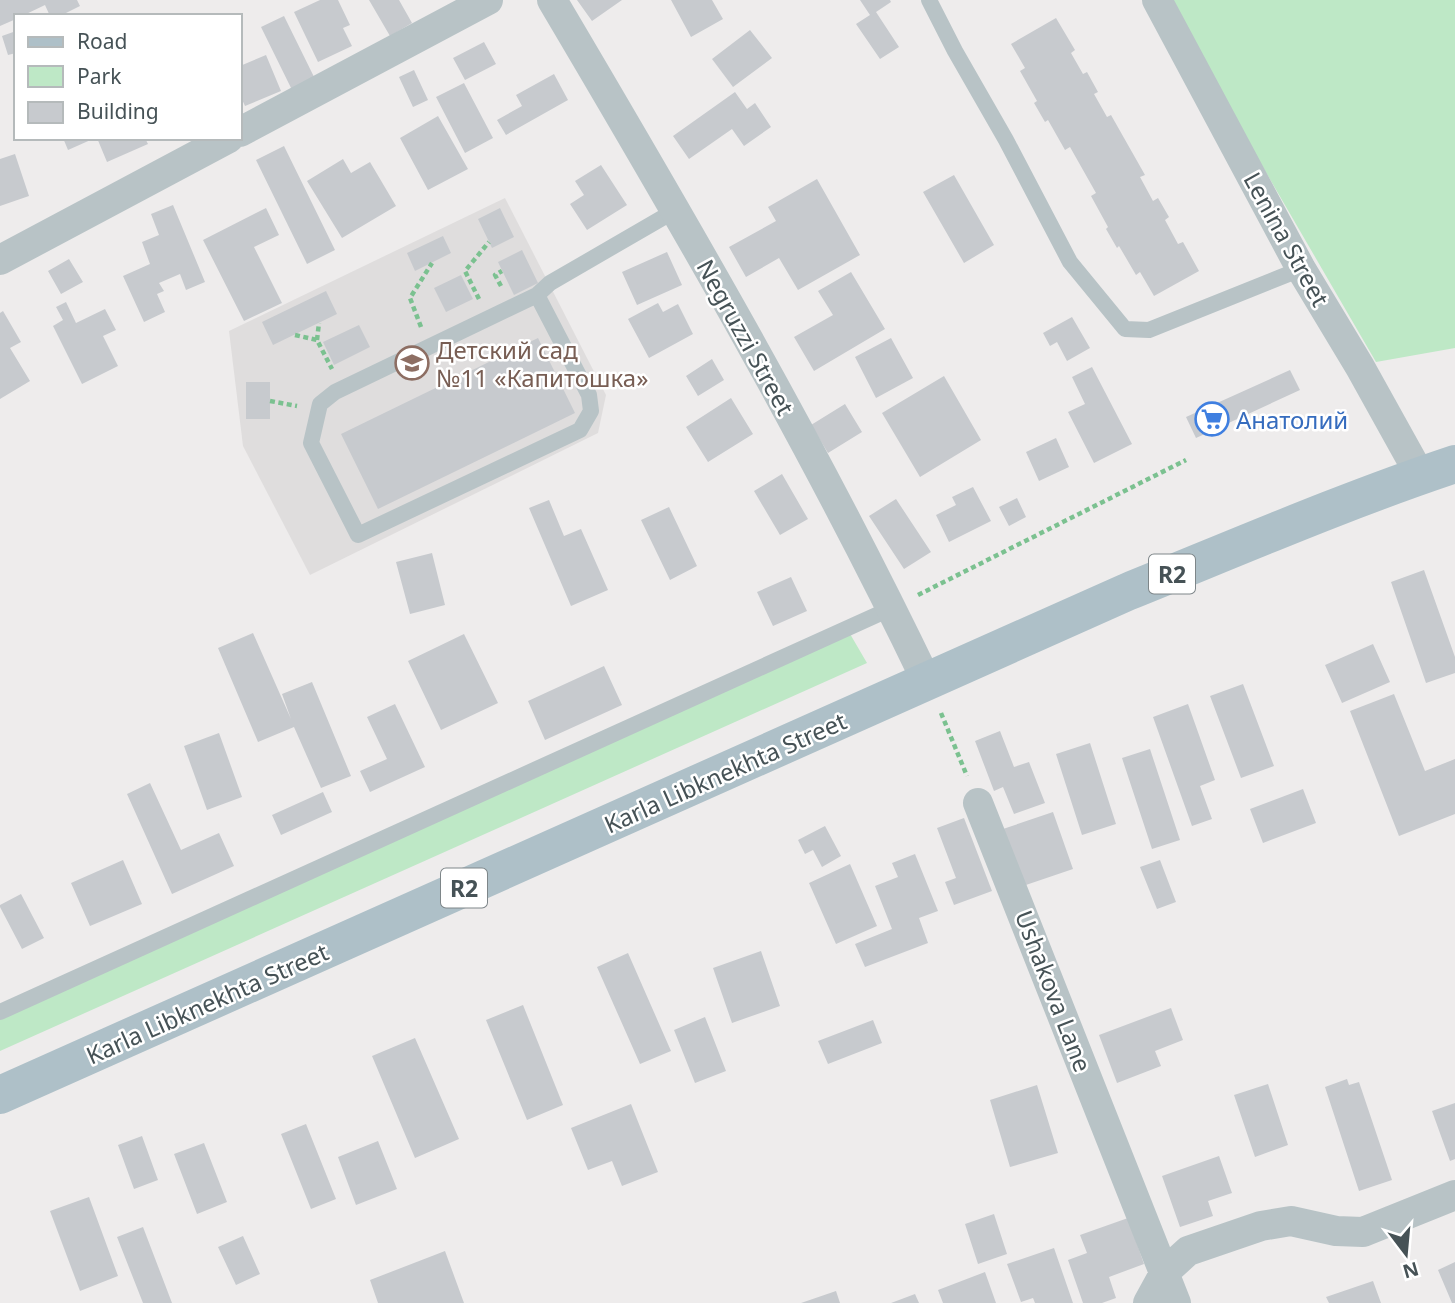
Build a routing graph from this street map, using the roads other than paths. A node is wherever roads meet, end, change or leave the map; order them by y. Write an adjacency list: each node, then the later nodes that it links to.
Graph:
1 (488, 0): 5 (street)
2 (551, 0): 7 (street, Negruzzi Street)
3 (929, 0): 9 (lane)
4 (1157, 0): 9 (street, Lenina Street)
5 (242, 131)
6 (225, 140): 8 (street)
7 (676, 210): 10 (lane); 12 (street, Negruzzi Street)
8 (0, 260)
9 (1301, 269): 11 (street, Lenina Street)
10 (537, 295): 10 (lane)
11 (1437, 469): 13 (main road, Karla Libknekhta Street / R2)
12 (892, 608): 13 (street, Negruzzi Street); 15 (lane)
13 (927, 682): 16 (main road, Karla Libknekhta Street / R2)
14 (978, 803): 18 (street, Ushakova Lane)
15 (0, 1012)
16 (0, 1095)
17 (1455, 1195): 18 (street)
18 (1165, 1272): 19 (street); 20 (street, Ushakova Lane)
19 (1148, 1303)
20 (1176, 1303)

